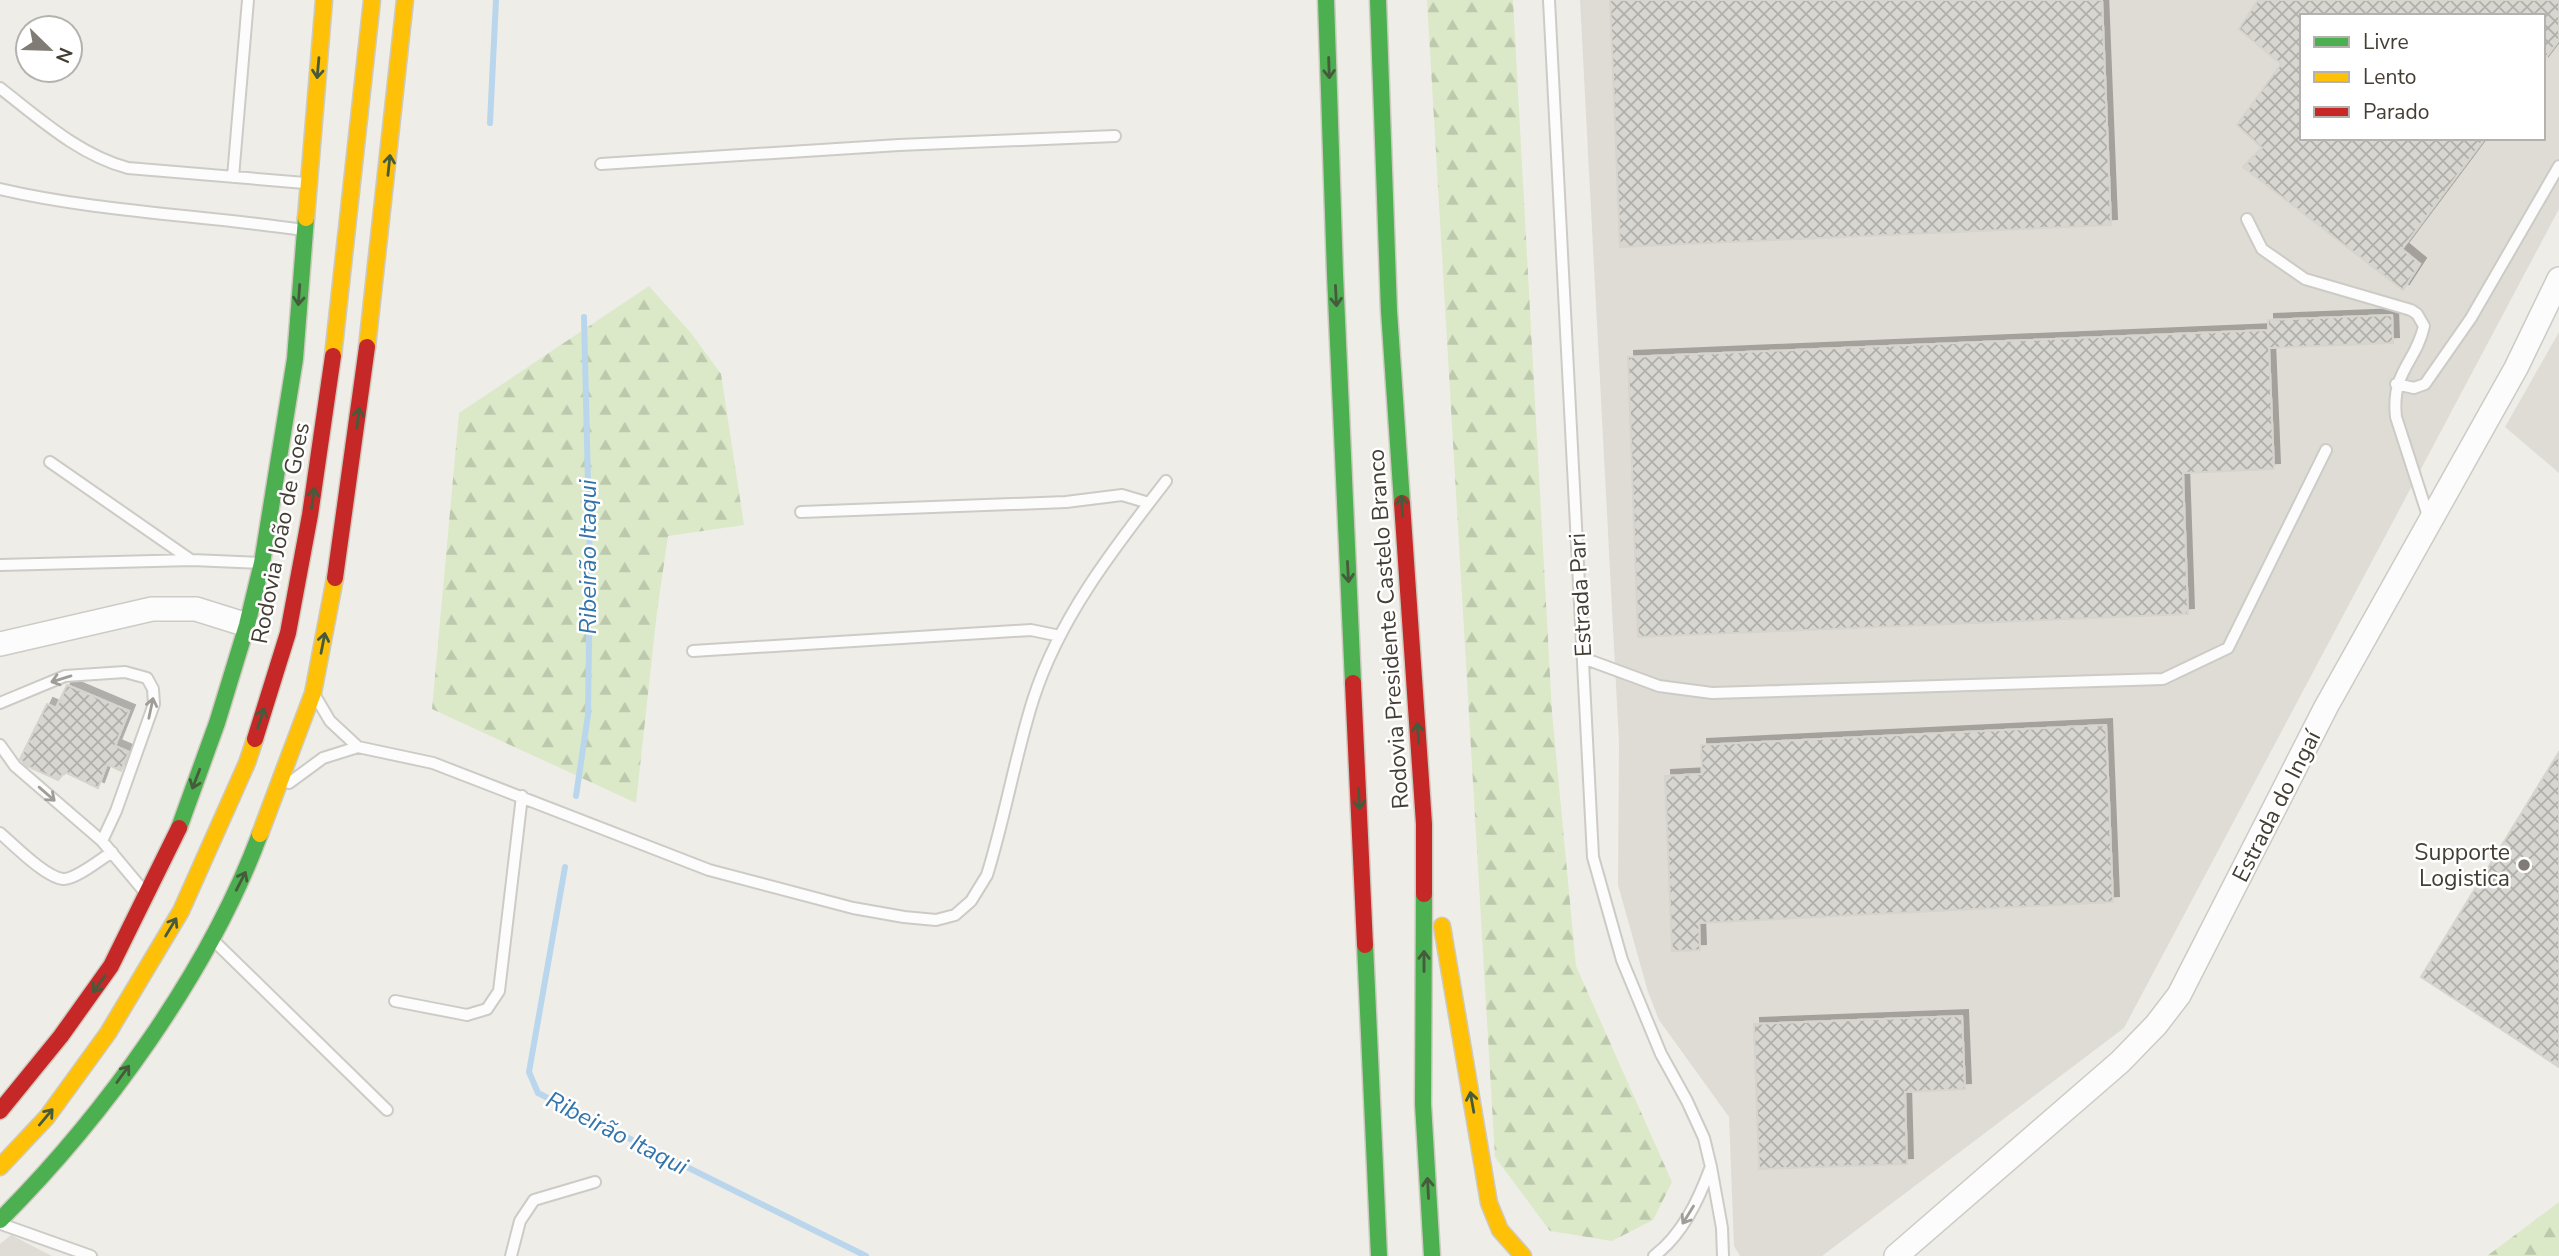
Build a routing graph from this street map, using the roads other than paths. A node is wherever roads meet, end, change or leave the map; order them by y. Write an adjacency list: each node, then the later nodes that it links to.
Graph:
1 (248, 0): 12 (lane)
2 (324, 0): 13 (main road, one-way to 13)
3 (372, 0): 51 (main road, Rodovia João de Goes, one-way to 3)
4 (405, 0): 33 (main road, one-way to 4)
5 (1326, 0): 57 (main road, Rodovia Presidente Castelo Branco, one-way to 57)
6 (1378, 0): 39 (main road, Rodovia Presidente Castelo Branco, one-way to 6)
7 (1549, 0): 32 (lane, Estrada Pari)
8 (0, 88): 12 (lane)
9 (1115, 136): 10 (lane)
10 (601, 164)
11 (2559, 166): 18 (lane)
12 (233, 177): 13 (lane)
13 (307, 183): 16 (main road)
14 (0, 189): 16 (lane)
15 (2247, 219): 18 (lane)
16 (303, 230): 26 (main road, one-way to 26)
17 (2559, 279): 24 (street, Estrada do Ingaí)
18 (2396, 384): 24 (lane)
19 (2326, 450): 32 (lane)
20 (50, 462): 25 (lane)
21 (1166, 481): 22 (lane)
22 (1149, 503): 23 (lane); 29 (lane)
23 (801, 512)
24 (2430, 522): 62 (street, Estrada do Ingaí)
25 (192, 561): 26 (lane); 27 (lane)
26 (262, 563): 28 (main road)
27 (0, 565)
28 (247, 625): 30 (street); 50 (main road, one-way to 50)
29 (1060, 636): 31 (lane); 38 (lane)
30 (0, 644)
31 (692, 651)
32 (1583, 658): 52 (lane, Estrada Pari)
33 (313, 692): 36 (lane); 37 (main road)
34 (0, 703): 41 (lane, one-way to 34)
35 (0, 746): 41 (lane, one-way to 41)
36 (358, 747): 37 (lane); 38 (lane)
37 (278, 791): 44 (main road, one-way to 37)
38 (522, 796): 46 (lane)
39 (1424, 824): 58 (main road, Rodovia Presidente Castelo Branco, one-way to 39); 59 (main road, one-way to 39)
40 (0, 833): 42 (lane)
41 (102, 841): 42 (lane)
42 (112, 852): 43 (lane)
43 (143, 890)
44 (212, 939): 49 (lane); 54 (main road, one-way to 44)
45 (134, 956): 47 (main road)
46 (395, 1001)
47 (65, 1057)
48 (41, 1086): 50 (main road)
49 (387, 1110)
50 (4, 1117)
51 (0, 1167)
52 (1711, 1167): 60 (lane, one-way to 60); 61 (lane, Estrada Pari)
53 (595, 1182): 56 (lane)
54 (0, 1222): 55 (lane)
55 (91, 1256)
56 (511, 1256)
57 (1379, 1256)
58 (1432, 1256)
59 (1523, 1256)
60 (1654, 1256)
61 (1723, 1256)
62 (1896, 1256)

